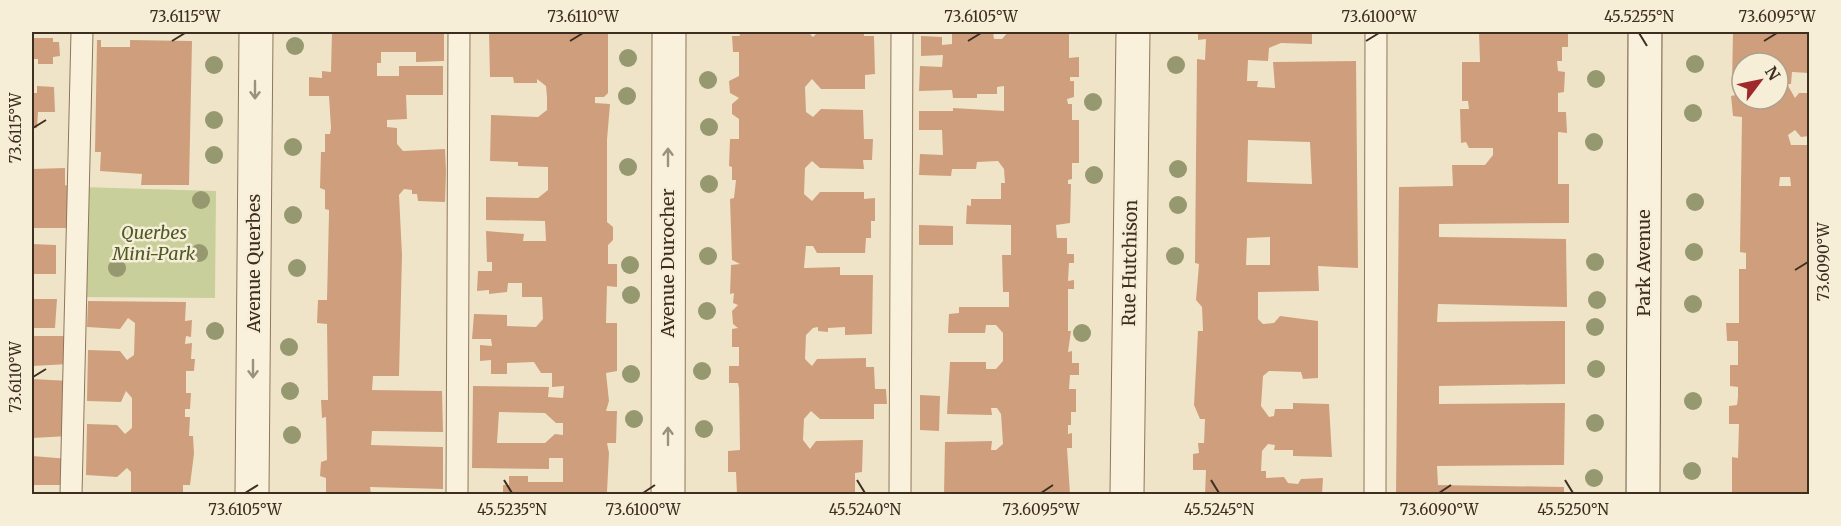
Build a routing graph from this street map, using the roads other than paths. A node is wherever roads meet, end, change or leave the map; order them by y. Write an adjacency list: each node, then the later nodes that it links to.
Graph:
1 (82, 32): 9 (lane)
2 (256, 32): 10 (street, Avenue Querbes, one-way to 10)
3 (459, 32): 11 (lane)
4 (669, 32): 12 (street, Avenue Durocher, one-way to 4)
5 (902, 32): 13 (lane)
6 (1133, 32): 14 (street, Rue Hutchison)
7 (1377, 32): 15 (lane)
8 (1645, 32): 16 (street, Park Avenue)
9 (71, 495)
10 (252, 495)
11 (457, 495)
12 (668, 495)
13 (900, 495)
14 (1127, 495)
15 (1376, 495)
16 (1643, 495)

